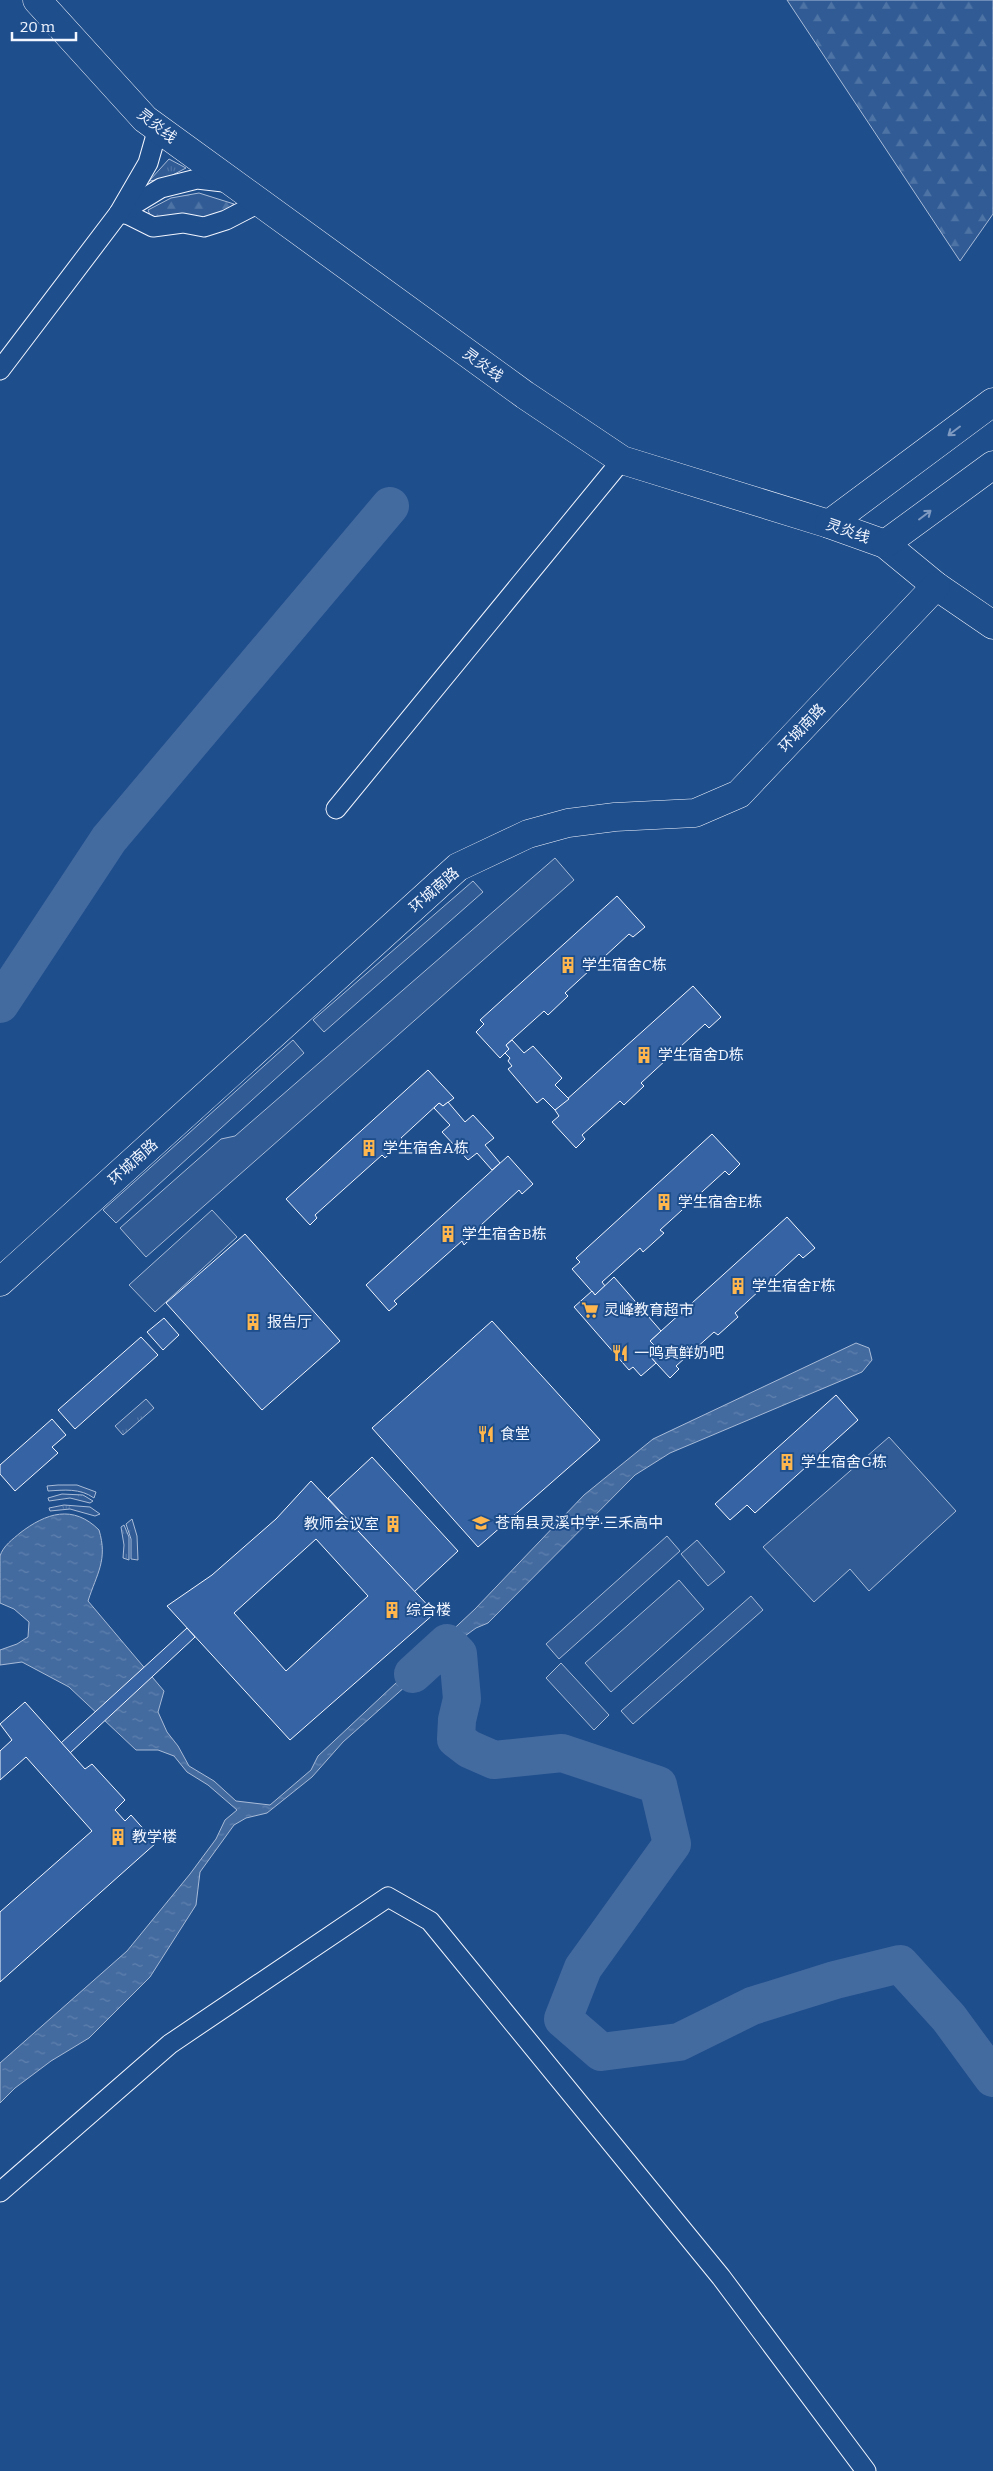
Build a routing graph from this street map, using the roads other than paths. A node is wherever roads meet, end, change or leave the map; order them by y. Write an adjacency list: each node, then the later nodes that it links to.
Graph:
1 (37, 0): 2 (main road, 灵炎线)
2 (158, 128): 3 (main road, 灵炎线); 5 (street)
3 (233, 184): 4 (main road, 灵炎线); 5 (street)
4 (258, 203): 5 (street); 8 (main road, 灵炎线)
5 (119, 213): 6 (street)
6 (0, 370)
7 (993, 402): 10 (main road, one-way to 10)
8 (622, 460): 10 (main road, 灵炎线); 14 (street)
9 (993, 465): 11 (main road, one-way to 9)
10 (829, 524): 11 (main road, 灵炎线)
11 (885, 544): 12 (main road, 灵炎线)
12 (936, 586): 13 (main road, 灵炎线); 15 (main road, 环城南路)
13 (993, 625)
14 (336, 809)
15 (0, 1282)
16 (0, 2192): 17 (street)
17 (866, 2471)

